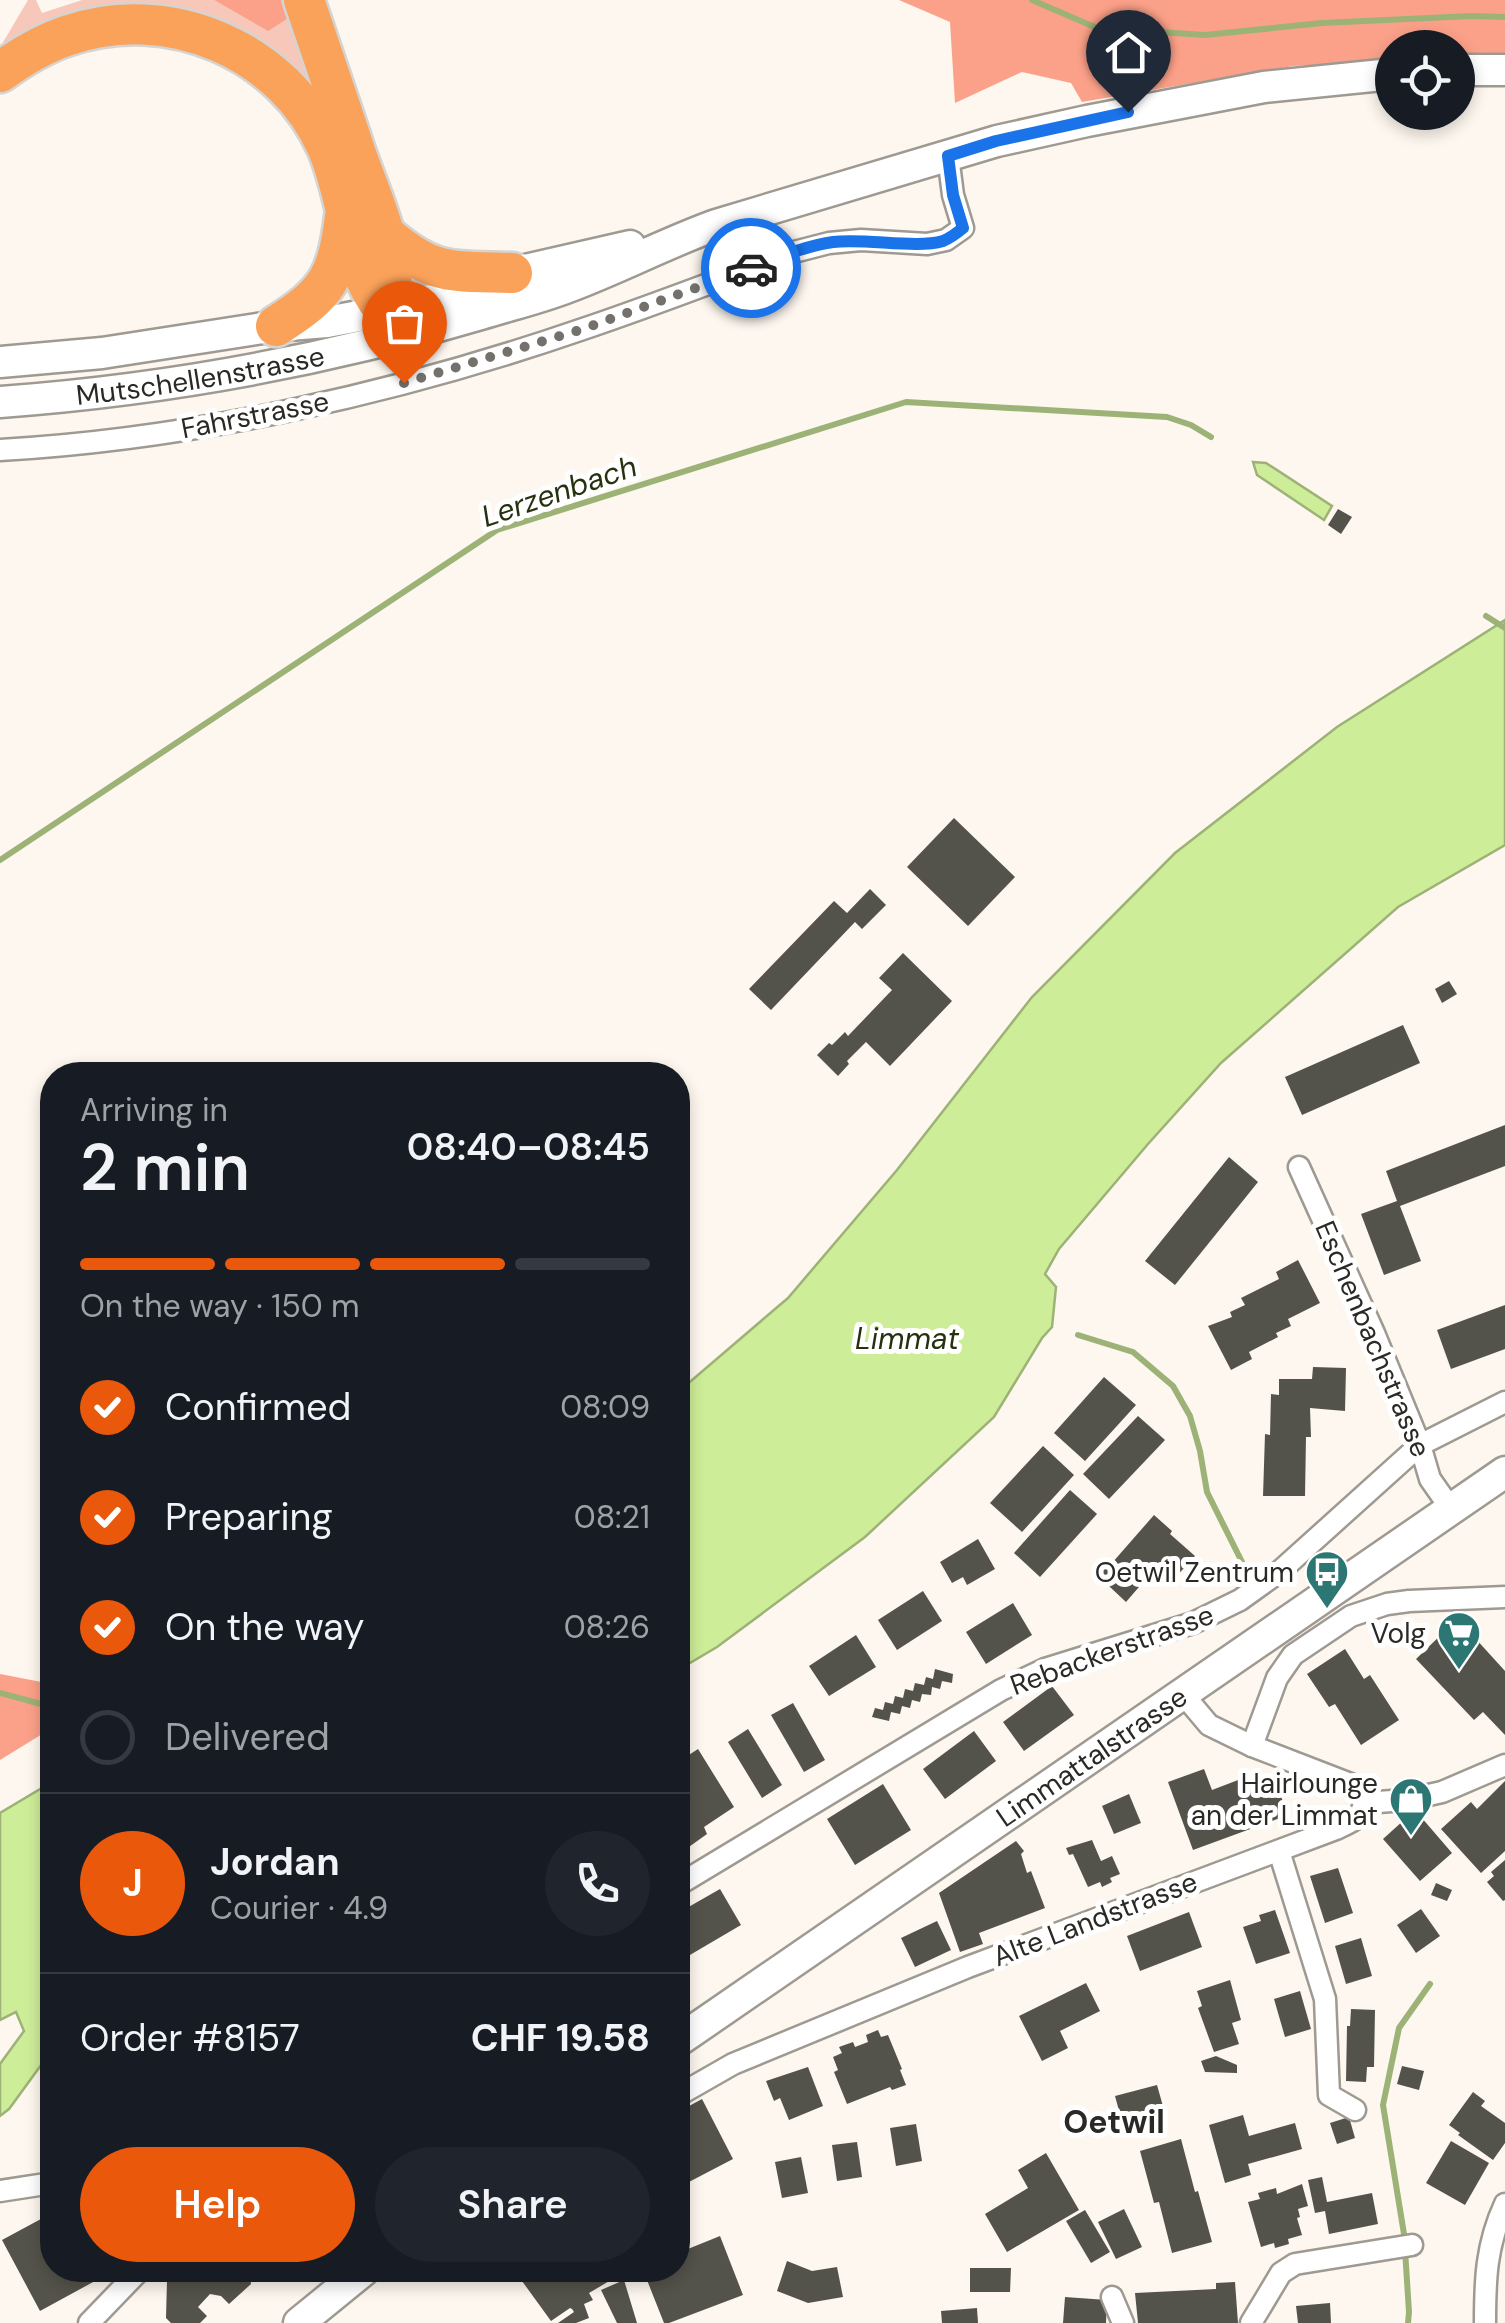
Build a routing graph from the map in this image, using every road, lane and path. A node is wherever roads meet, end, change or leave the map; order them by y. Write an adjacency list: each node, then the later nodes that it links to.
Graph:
1 (304, 0): 8 (highway)
2 (1475, 70): 3 (main road)
3 (1505, 70)
4 (0, 72): 7 (highway)
5 (1375, 76): 6 (main road, Mutschellenstrasse)
6 (948, 156): 9 (main road, Mutschellenstrasse); 17 (street, Fahrstrasse)
7 (346, 213): 11 (highway); 12 (highway)
8 (383, 232): 10 (highway); 11 (highway)
9 (679, 238): 10 (main road, Mutschellenstrasse); 13 (main road, Mutschellenstrasse)
10 (512, 274): 11 (main road, Mutschellenstrasse)
11 (385, 311): 12 (main road, Mutschellenstrasse); 13 (main road); 14 (main road)
12 (276, 326): 15 (main road, Mutschellenstrasse)
13 (424, 331): 14 (main road, Mutschellenstrasse)
14 (354, 348): 16 (main road, Mutschellenstrasse)
15 (0, 362)
16 (0, 402)
17 (0, 450)
18 (1299, 1167): 20 (street, Eschenbachstrasse)
19 (1505, 1402): 20 (street, Rebackerstrasse)
20 (1420, 1445): 22 (street, Eschenbachstrasse); 29 (street, Rebackerstrasse)
21 (1505, 1472): 22 (main road, Limmattalstrasse)
22 (1450, 1510): 24 (main road, Limmattalstrasse)
23 (1505, 1598): 25 (street)
24 (1182, 1693): 25 (street); 30 (main road, Limmattalstrasse)
25 (1252, 1746): 27 (street)
26 (1505, 1765): 27 (street)
27 (1364, 1803): 28 (street, Alte Landstrasse)
28 (1279, 1851): 31 (street, Alte Landstrasse); 32 (street)
29 (690, 1878)
30 (690, 2033)
31 (690, 2089)
32 (1354, 2110)
33 (40, 2185): 34 (street)
34 (0, 2191)
35 (1505, 2204): 44 (street)
36 (1407, 2246): 43 (street)
37 (128, 2282): 40 (street)
38 (349, 2282): 41 (main road)
39 (1112, 2297): 42 (street)
40 (89, 2323)
41 (299, 2323)
42 (1123, 2323)
43 (1251, 2323)
44 (1484, 2323)

